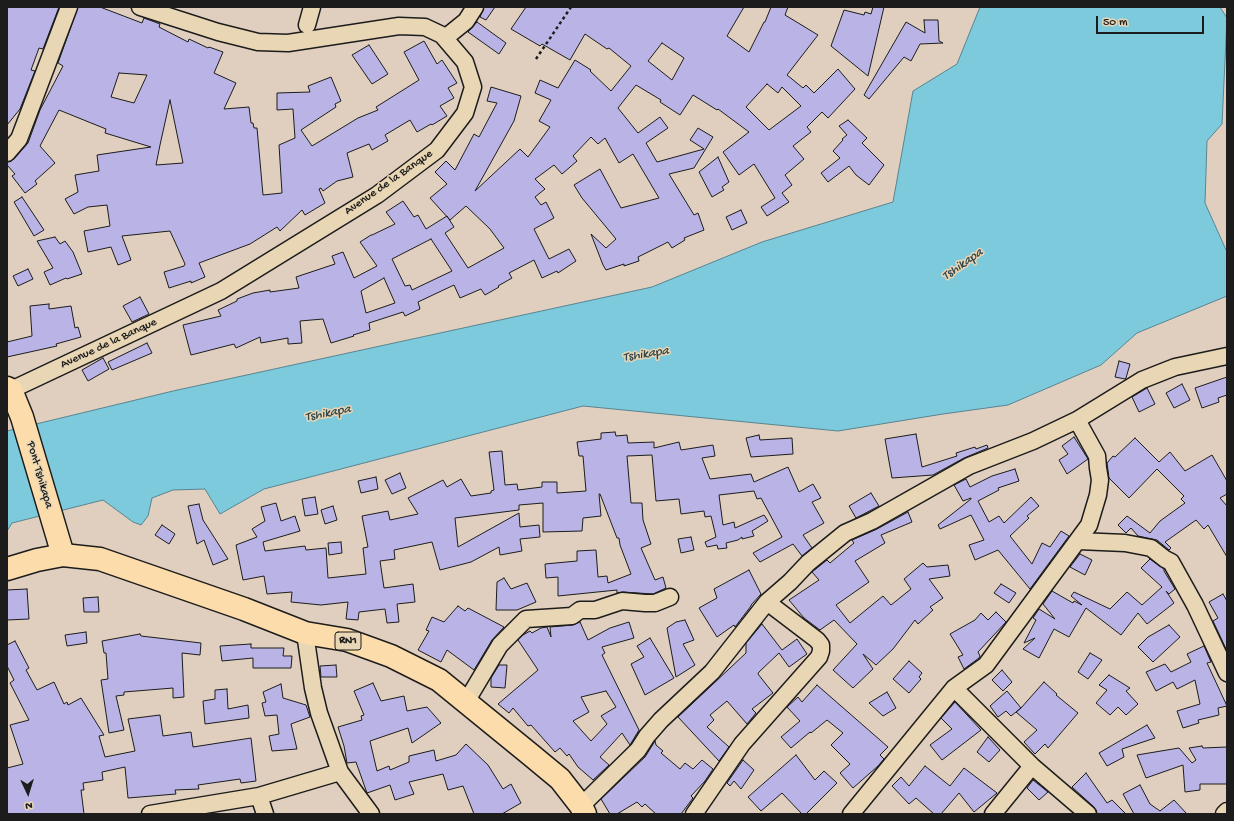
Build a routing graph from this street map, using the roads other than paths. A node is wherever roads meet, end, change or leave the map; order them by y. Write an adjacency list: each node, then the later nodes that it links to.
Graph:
1 (69, 7): 7 (street)
2 (140, 7): 6 (street, Avenue de la Banque)
3 (312, 7): 5 (street)
4 (474, 7): 6 (street)
5 (307, 25)
6 (445, 38): 9 (street, Avenue de la Banque)
7 (7, 153)
8 (1227, 356): 10 (street)
9 (9, 389): 12 (main road, Pont Tshikapa)
10 (1077, 420): 11 (street); 15 (street)
11 (1078, 541): 17 (street); 18 (street)
12 (63, 555): 13 (main road, RN1); 16 (main road, RN1)
13 (7, 569)
14 (670, 597): 19 (street)
15 (767, 602): 23 (street); 28 (street)
16 (305, 633): 19 (main road, RN1); 21 (street)
17 (1227, 673)
18 (954, 688): 20 (street); 29 (street)
19 (466, 702): 23 (main road, RN1)
20 (1032, 766): 30 (street); 31 (street)
21 (340, 772): 22 (street); 27 (street)
22 (259, 796): 25 (street); 26 (street)
23 (583, 810)
24 (1227, 811): 32 (street)
25 (150, 814)
26 (265, 814)
27 (371, 814)
28 (694, 814)
29 (851, 814)
30 (994, 814)
31 (1088, 814)
32 (1224, 814)

